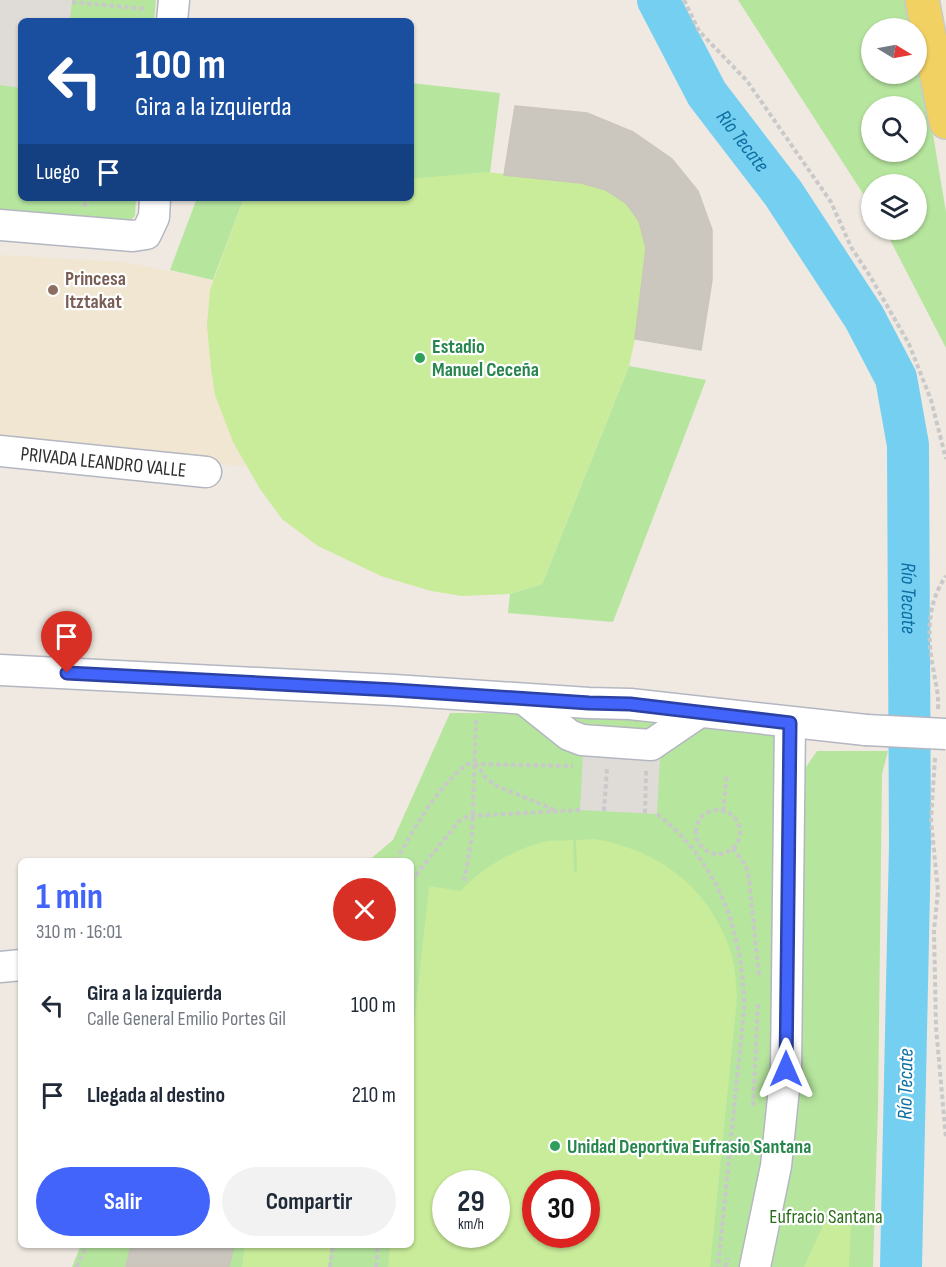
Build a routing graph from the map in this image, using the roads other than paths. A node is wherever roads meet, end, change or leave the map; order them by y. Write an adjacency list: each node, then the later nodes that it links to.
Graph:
1 (922, 0): 2 (main road)
2 (946, 122)
3 (155, 201): 4 (street)
4 (0, 225)
5 (0, 451): 6 (street, PRIVADA LEANDRO VALLE)
6 (206, 472)
7 (0, 670): 8 (street)
8 (524, 699): 9 (street); 9 (street)
9 (698, 713): 10 (street)
10 (790, 723): 11 (street, bridge); 14 (street)
11 (940, 733)
12 (18, 965): 13 (street)
13 (0, 968)
14 (742, 1261)

